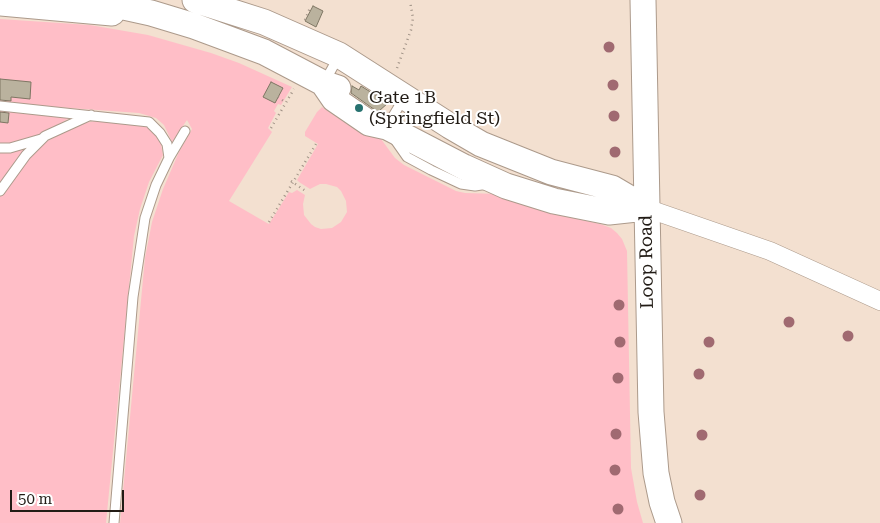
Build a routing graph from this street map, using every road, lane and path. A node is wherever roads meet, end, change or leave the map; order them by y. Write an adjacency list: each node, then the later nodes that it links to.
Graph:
1 (92, 0): 6 (street)
2 (195, 0): 7 (street)
3 (643, 0): 26 (street, Loop Road)
4 (410, 1): 8 (path)
5 (0, 3): 6 (street)
6 (182, 22): 9 (street)
7 (339, 55): 9 (lane); 12 (street)
8 (397, 68)
9 (323, 83): 16 (street)
10 (295, 86): 13 (path)
11 (278, 97): 13 (path)
12 (404, 97): 16 (lane); 26 (street)
13 (285, 102): 17 (path)
14 (0, 106): 15 (lane)
15 (91, 115): 19 (lane); 22 (lane)
16 (387, 127): 26 (street)
17 (271, 128)
18 (185, 131): 22 (lane)
19 (42, 139): 21 (lane); 24 (lane)
20 (316, 144): 23 (path)
21 (0, 148)
22 (169, 158): 29 (lane)
23 (292, 182): 25 (path); 27 (path)
24 (0, 191)
25 (307, 192)
26 (646, 208): 28 (street); 30 (street, Loop Road)
27 (269, 222)
28 (880, 301)
29 (114, 523)
30 (669, 523)

